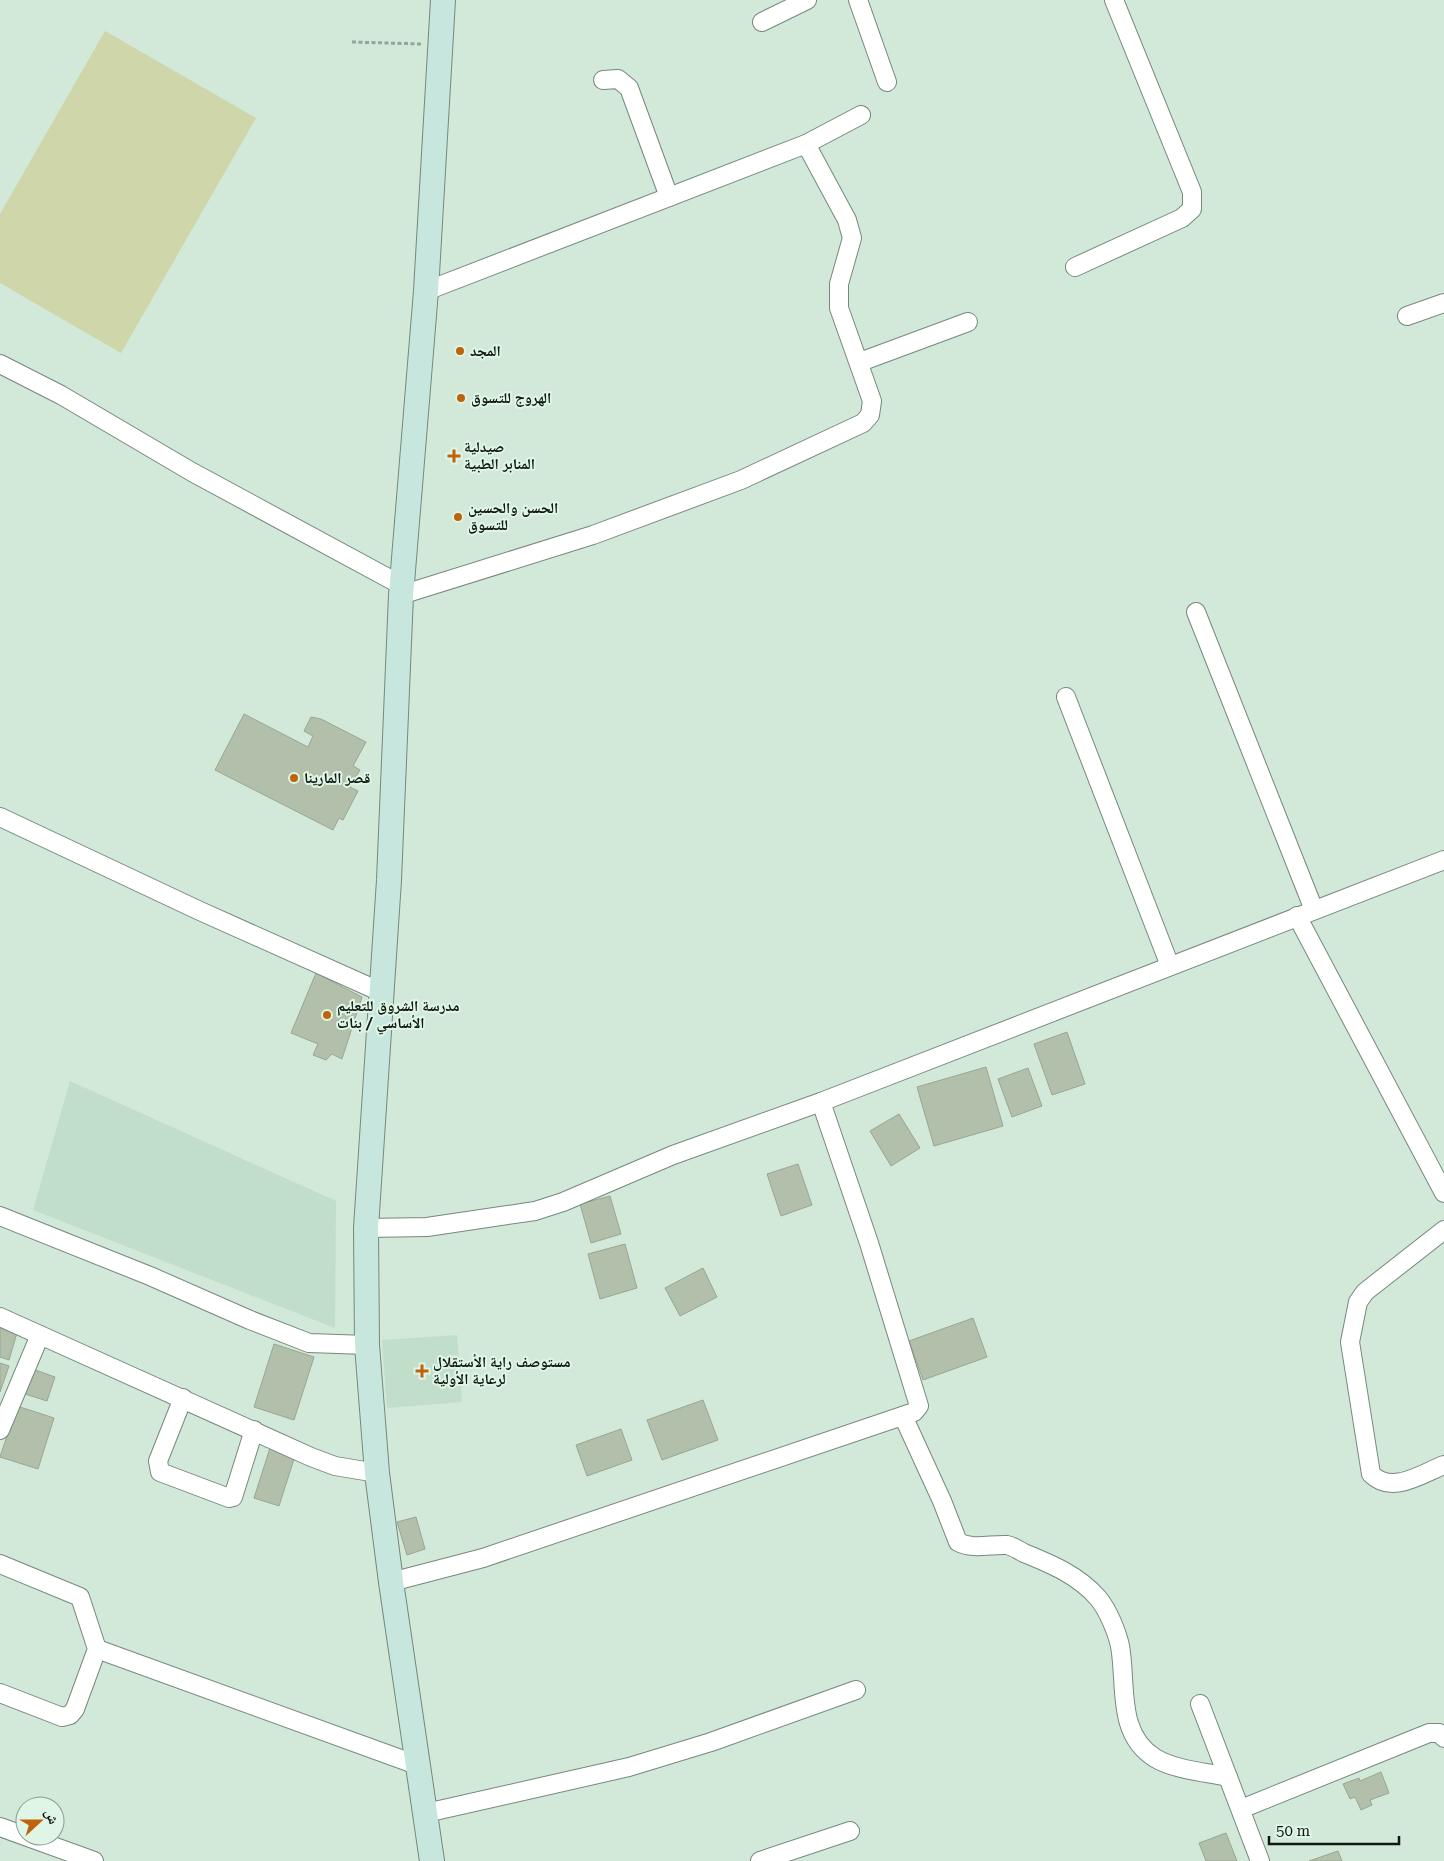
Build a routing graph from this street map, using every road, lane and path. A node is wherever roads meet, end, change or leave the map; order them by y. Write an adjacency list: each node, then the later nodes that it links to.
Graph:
1 (443, 0): 7 (main road)
2 (807, 0): 5 (street)
3 (858, 0): 9 (street)
4 (1114, 0): 13 (street)
5 (762, 22)
6 (352, 42): 7 (path)
7 (441, 44): 14 (main road)
8 (603, 80): 12 (street)
9 (887, 82)
10 (861, 115): 11 (street)
11 (806, 144): 12 (street); 18 (street)
12 (669, 197): 14 (street)
13 (1075, 268)
14 (426, 291): 20 (main road)
15 (1444, 303): 16 (street)
16 (1407, 316)
17 (968, 322): 18 (street)
18 (860, 362): 20 (street)
19 (0, 364): 20 (street)
20 (401, 590): 28 (main road)
21 (1196, 612): 25 (street)
22 (1066, 697): 27 (street)
23 (0, 816): 28 (street)
24 (1444, 860): 25 (street)
25 (1314, 910): 26 (street)
26 (1297, 916): 27 (street); 30 (street)
27 (1170, 966): 29 (street)
28 (382, 992): 32 (main road)
29 (821, 1102): 32 (street); 38 (street)
30 (1444, 1193)
31 (0, 1216): 36 (street)
32 (366, 1228): 36 (main road)
33 (1444, 1230): 41 (street)
34 (0, 1317): 35 (street)
35 (40, 1335): 37 (street); 39 (street)
36 (367, 1344): 42 (main road)
37 (183, 1398): 40 (street); 40 (street)
38 (903, 1416): 44 (street); 51 (street)
39 (0, 1430)
40 (254, 1430): 42 (street)
41 (1444, 1465)
42 (377, 1473): 44 (main road)
43 (0, 1564): 45 (street)
44 (391, 1582): 50 (main road)
45 (97, 1649): 47 (street); 50 (street)
46 (856, 1690): 53 (street)
47 (0, 1693)
48 (1200, 1704): 51 (street)
49 (1444, 1738): 52 (street)
50 (418, 1765): 53 (main road)
51 (1228, 1776): 52 (street)
52 (1241, 1809): 60 (street)
53 (426, 1813): 58 (main road)
54 (0, 1827): 56 (street)
55 (850, 1831): 59 (street)
56 (68, 1857): 57 (street)
57 (94, 1861)
58 (432, 1861)
59 (760, 1861)
60 (1260, 1861)

